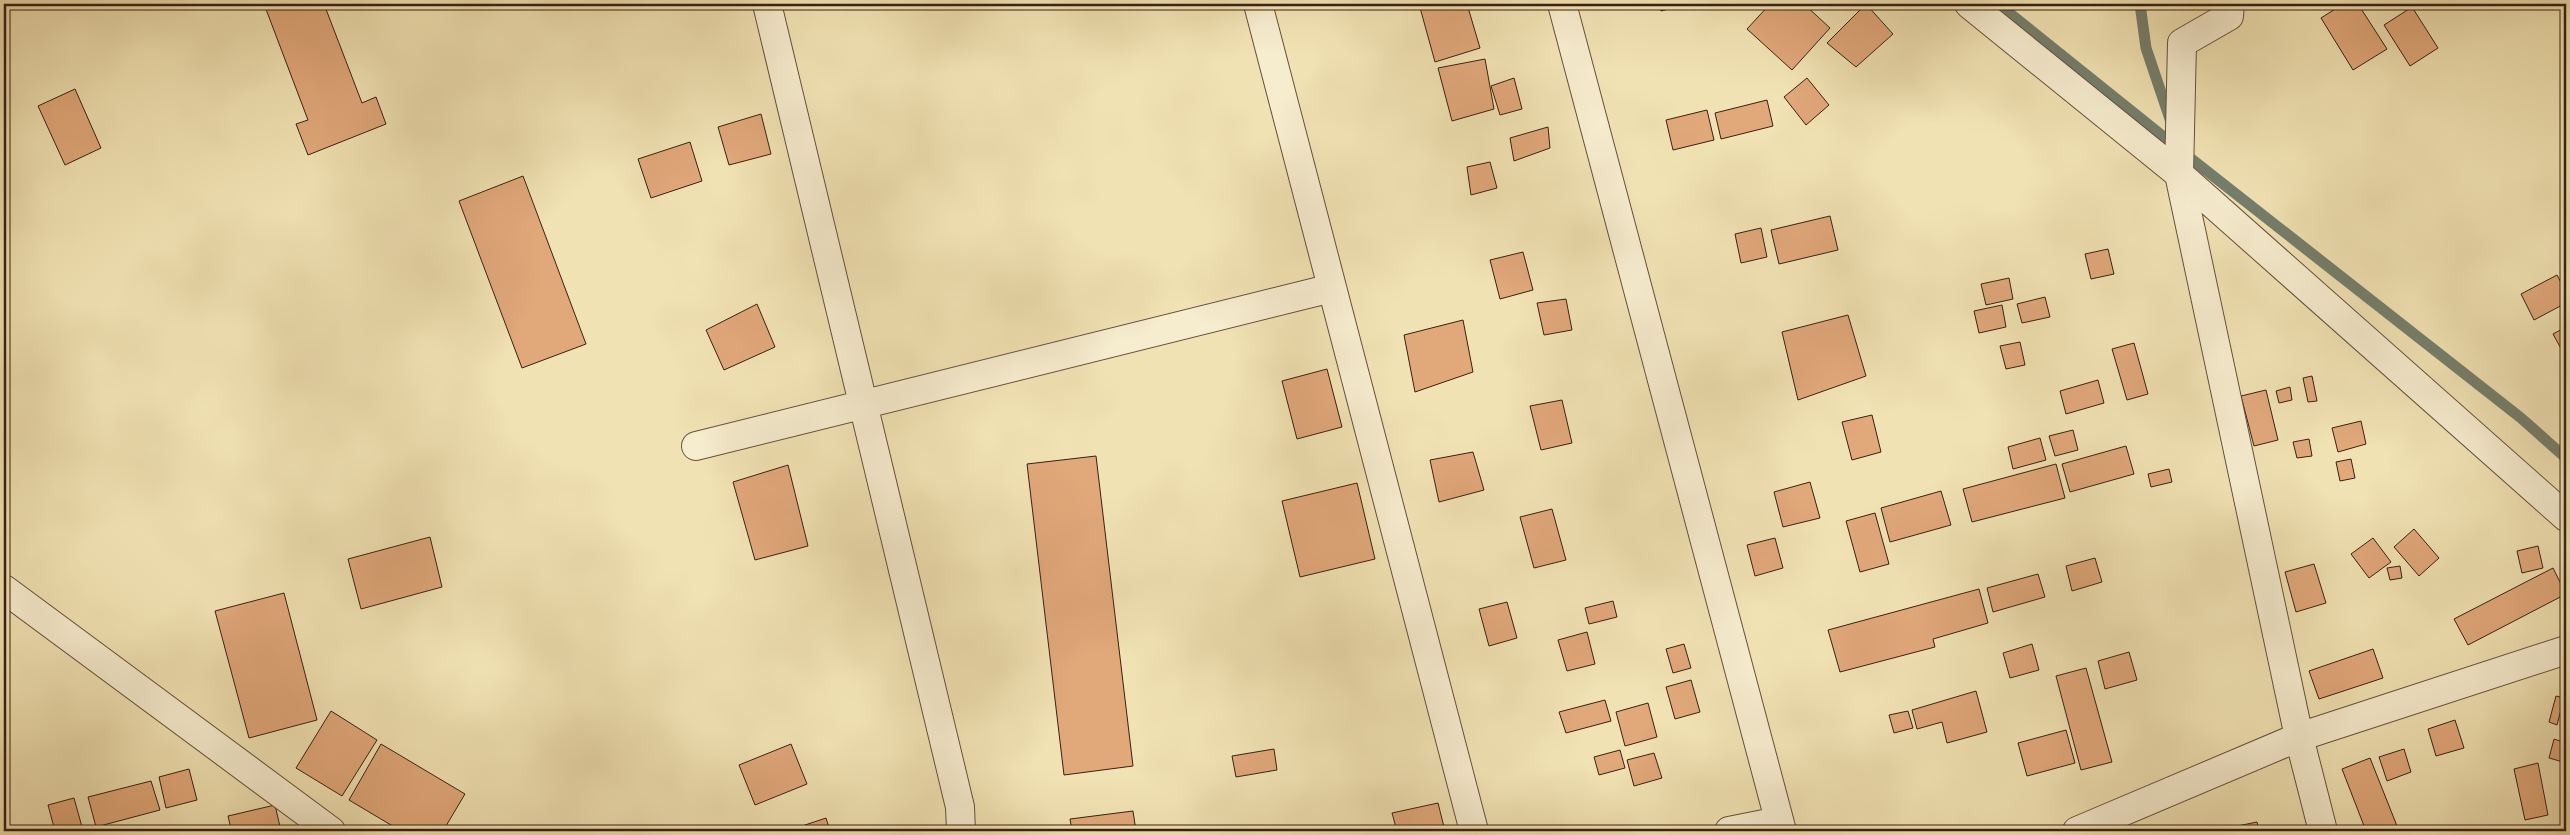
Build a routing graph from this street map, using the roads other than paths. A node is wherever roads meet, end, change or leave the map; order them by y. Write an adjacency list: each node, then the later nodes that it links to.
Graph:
1 (767, 4): 8 (street)
2 (1258, 4): 7 (street)
3 (1562, 4): 14 (street)
4 (1969, 4): 6 (street)
5 (2230, 4): 6 (street)
6 (2179, 174): 10 (street); 13 (street)
7 (1332, 288): 8 (street); 17 (street)
8 (863, 405): 9 (street); 16 (street)
9 (696, 446)
10 (2566, 517)
11 (4, 589): 15 (street)
12 (2566, 650): 13 (street)
13 (2299, 737): 19 (street); 20 (street)
14 (1780, 826): 18 (street)
15 (331, 831)
16 (961, 831)
17 (1474, 831)
18 (1729, 831)
19 (2077, 831)
20 (2323, 831)

